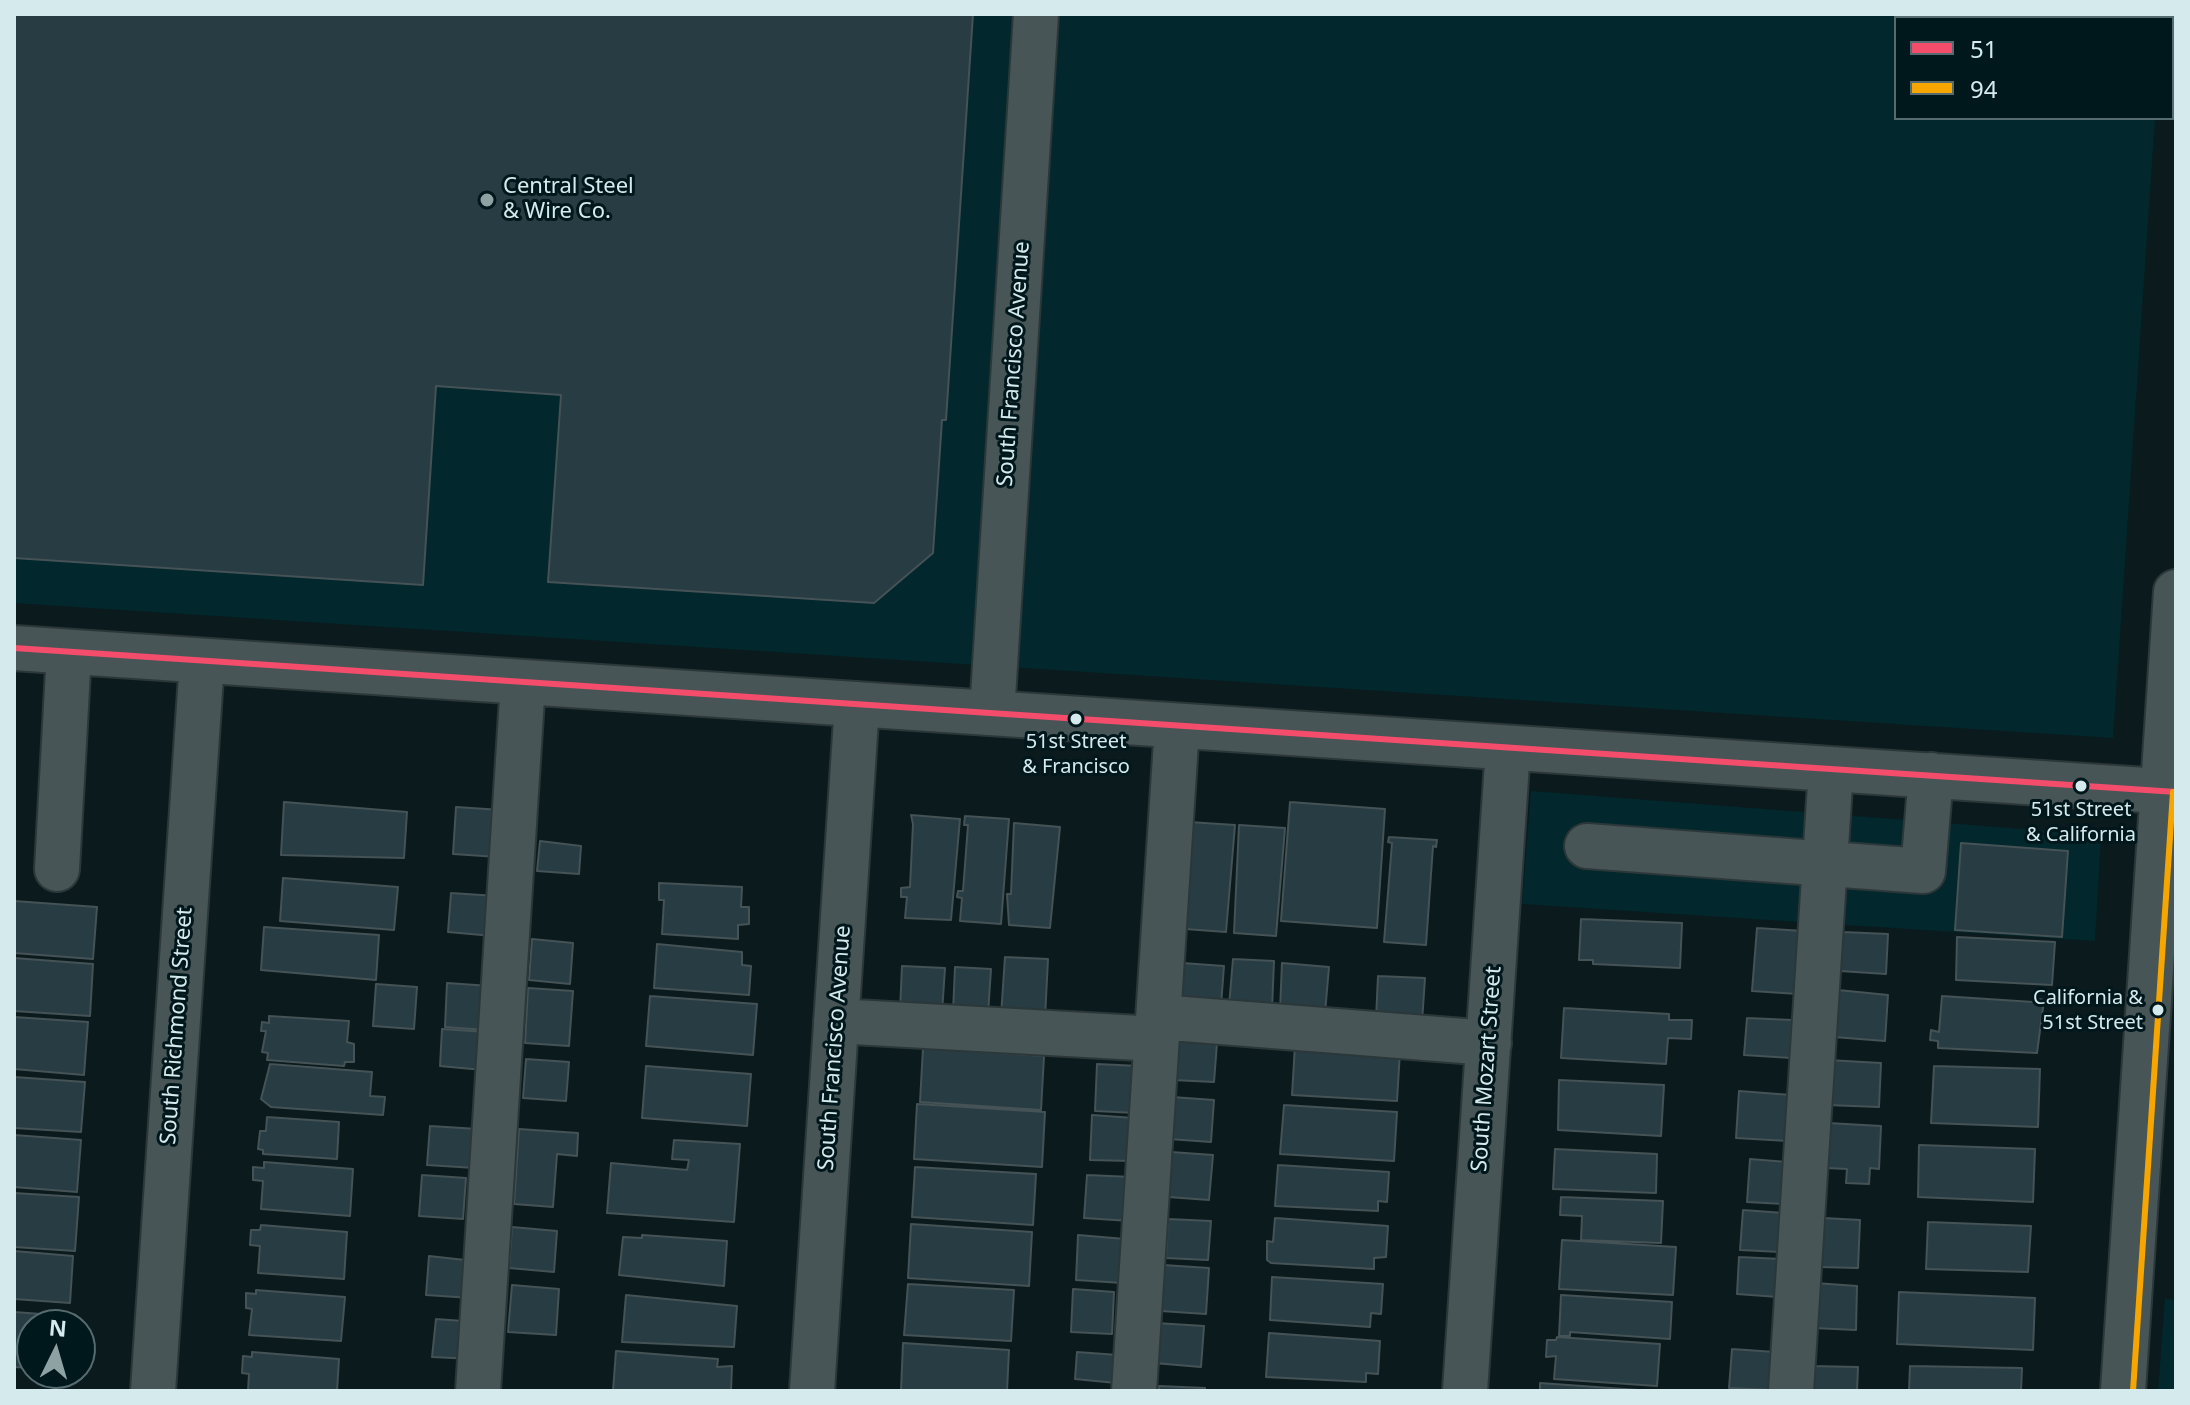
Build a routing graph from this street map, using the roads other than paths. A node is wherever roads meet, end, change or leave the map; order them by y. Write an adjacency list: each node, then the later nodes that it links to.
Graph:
1 (1036, 14): 8 (street, South Francisco Avenue)
2 (2176, 592): 13 (street)
3 (14, 648): 4 (street)
4 (69, 652): 5 (street); 16 (street)
5 (202, 661): 6 (street); 21 (street, South Richmond Street)
6 (523, 682): 7 (street); 22 (street)
7 (857, 704): 8 (street); 17 (street, South Francisco Avenue)
8 (992, 713): 9 (street)
9 (1177, 726): 10 (street); 18 (street)
10 (1508, 748): 11 (street); 19 (street, South Mozart Street)
11 (1831, 769): 12 (street); 15 (street)
12 (1931, 775): 13 (street); 15 (street)
13 (2169, 791): 20 (street)
14 (1587, 846): 15 (street)
15 (1825, 865): 26 (street)
16 (57, 869)
17 (836, 1021): 18 (street); 23 (street, South Francisco Avenue)
18 (1157, 1028): 19 (street); 24 (street)
19 (1489, 1043): 25 (street, South Mozart Street)
20 (2159, 1107): 27 (street)
21 (153, 1391)
22 (478, 1391)
23 (812, 1391)
24 (1134, 1391)
25 (1465, 1391)
26 (1791, 1391)
27 (2123, 1391)

